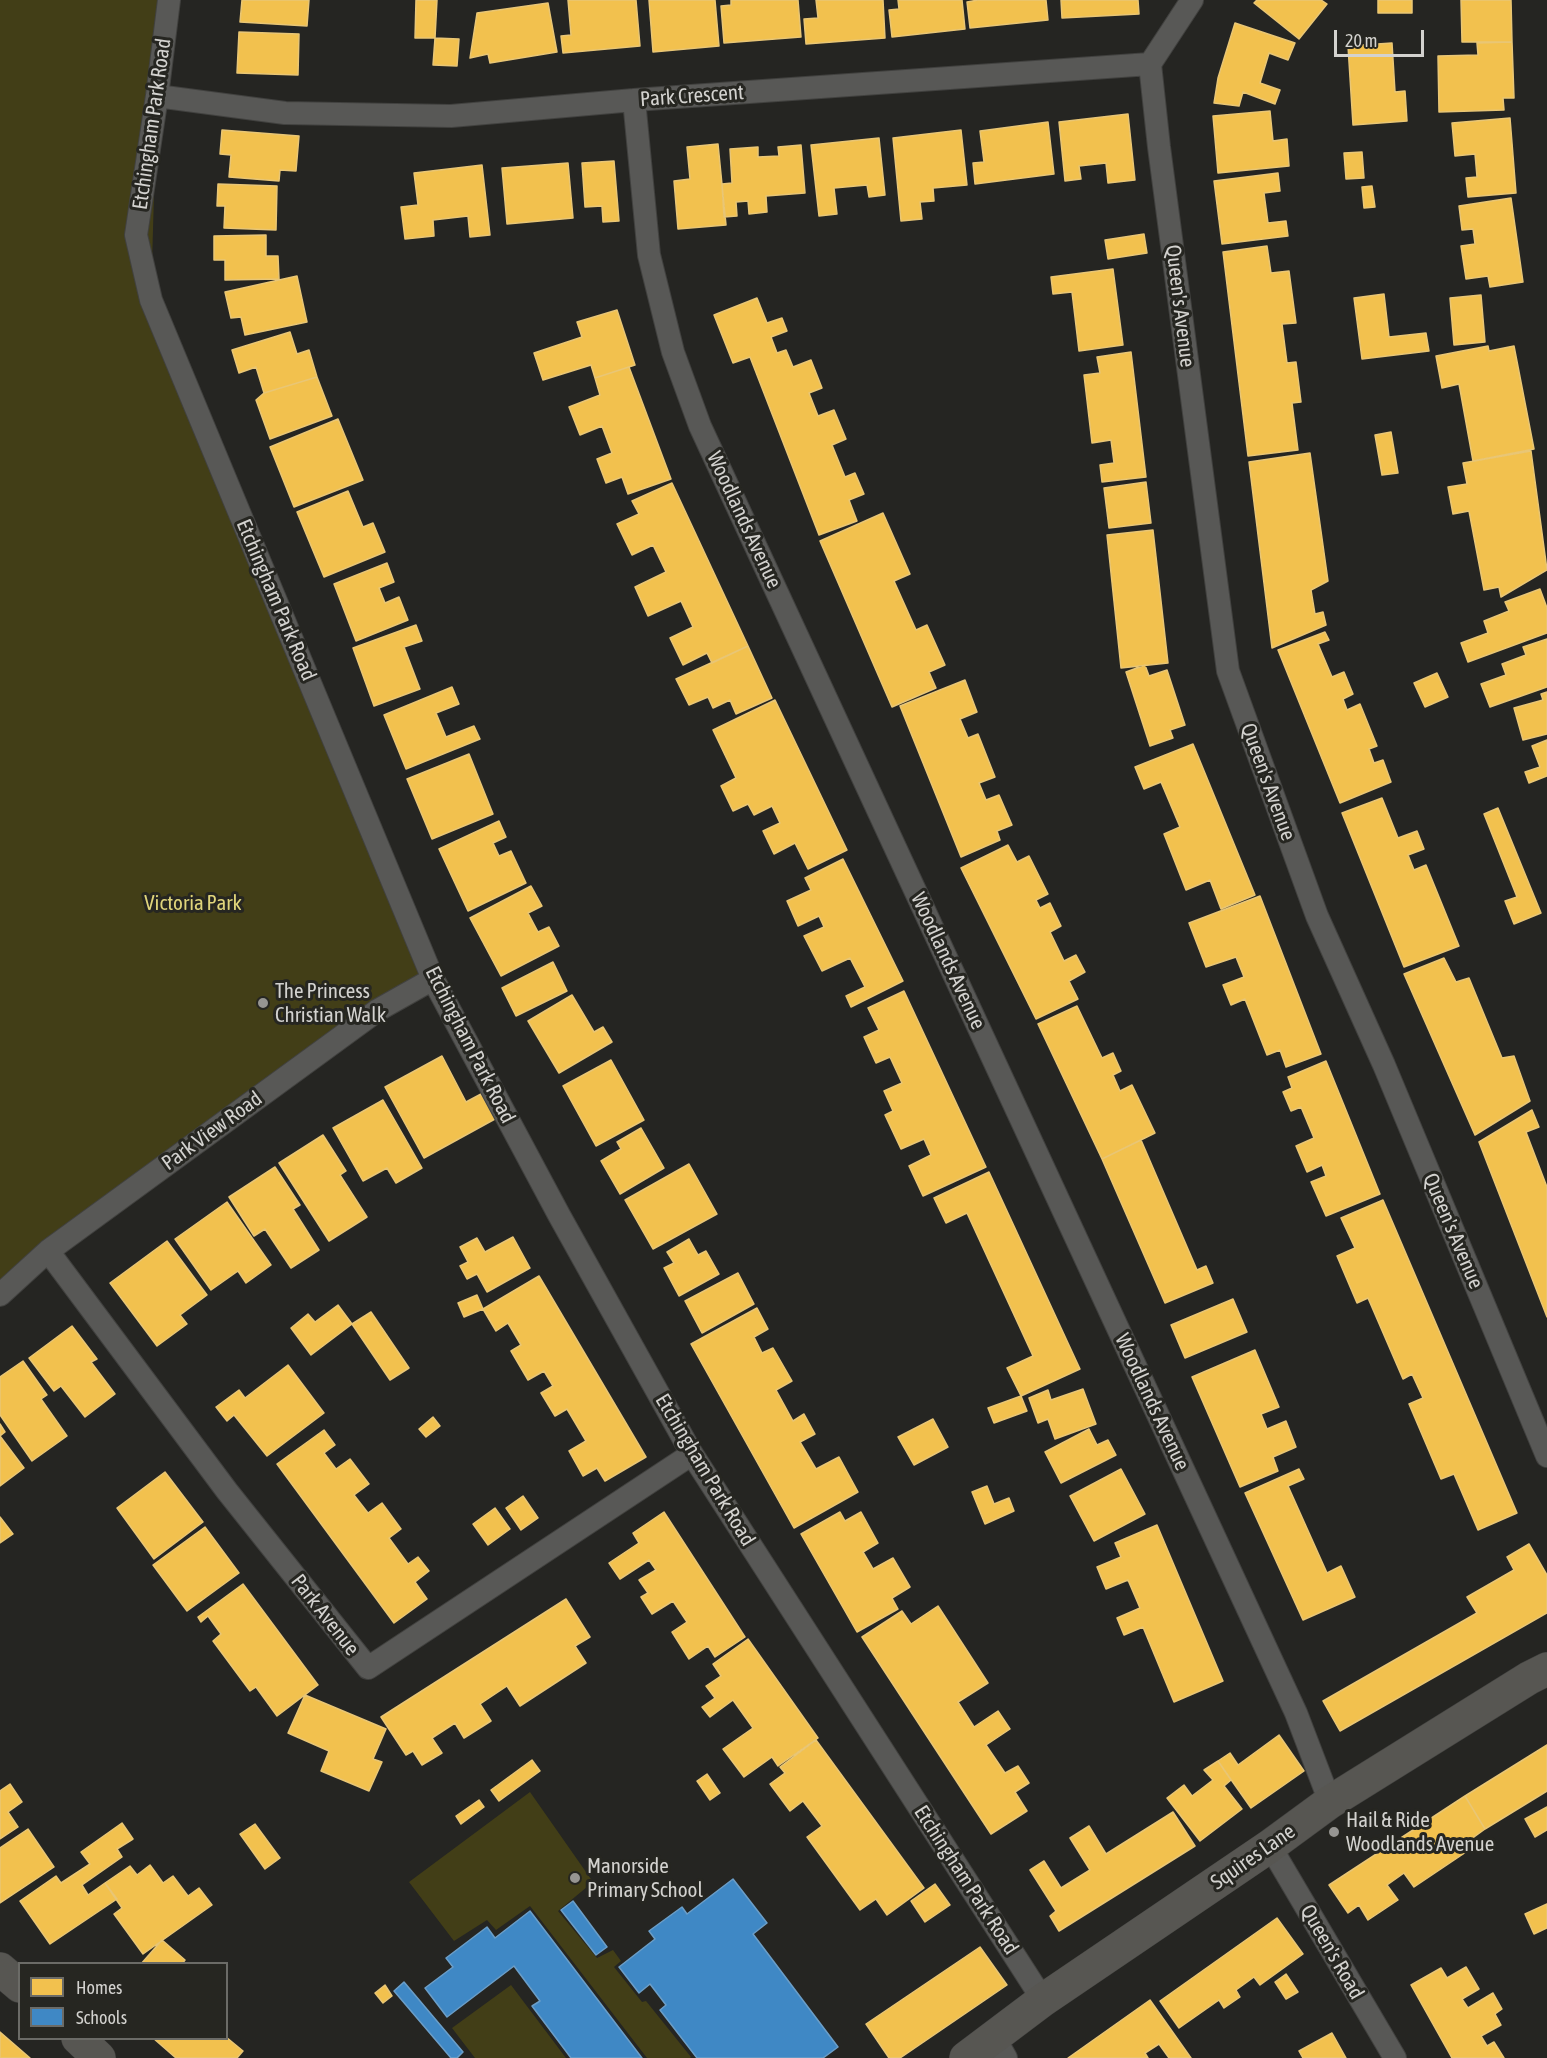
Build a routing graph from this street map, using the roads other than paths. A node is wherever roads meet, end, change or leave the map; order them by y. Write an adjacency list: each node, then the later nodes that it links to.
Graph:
1 (169, 0): 4 (street, Etchingham Park Road)
2 (1192, 0): 3 (street)
3 (1150, 64): 5 (street, Park Crescent); 10 (street, Queen's Avenue)
4 (157, 96): 5 (street, Park Crescent); 6 (street, Etchingham Park Road)
5 (634, 100): 12 (street, Woodlands Avenue)
6 (434, 979): 7 (street, Park View Road); 9 (street, Etchingham Park Road)
7 (48, 1251): 8 (street, Park View Road); 9 (street, Park Avenue)
8 (0, 1294)
9 (692, 1454): 16 (street, Etchingham Park Road)
10 (1547, 1456)
11 (1547, 1670): 12 (street, Squires Lane)
12 (1330, 1802): 13 (street, Squires Lane)
13 (1270, 1846): 16 (street, Squires Lane); 21 (street, Queen's Road)
14 (0, 1969): 15 (street)
15 (18, 1984)
16 (1043, 2000): 18 (street, Squires Lane)
17 (80, 2040): 19 (street)
18 (1000, 2048): 20 (street, Squires Lane)
19 (99, 2058)
20 (966, 2058)
21 (1395, 2058)

